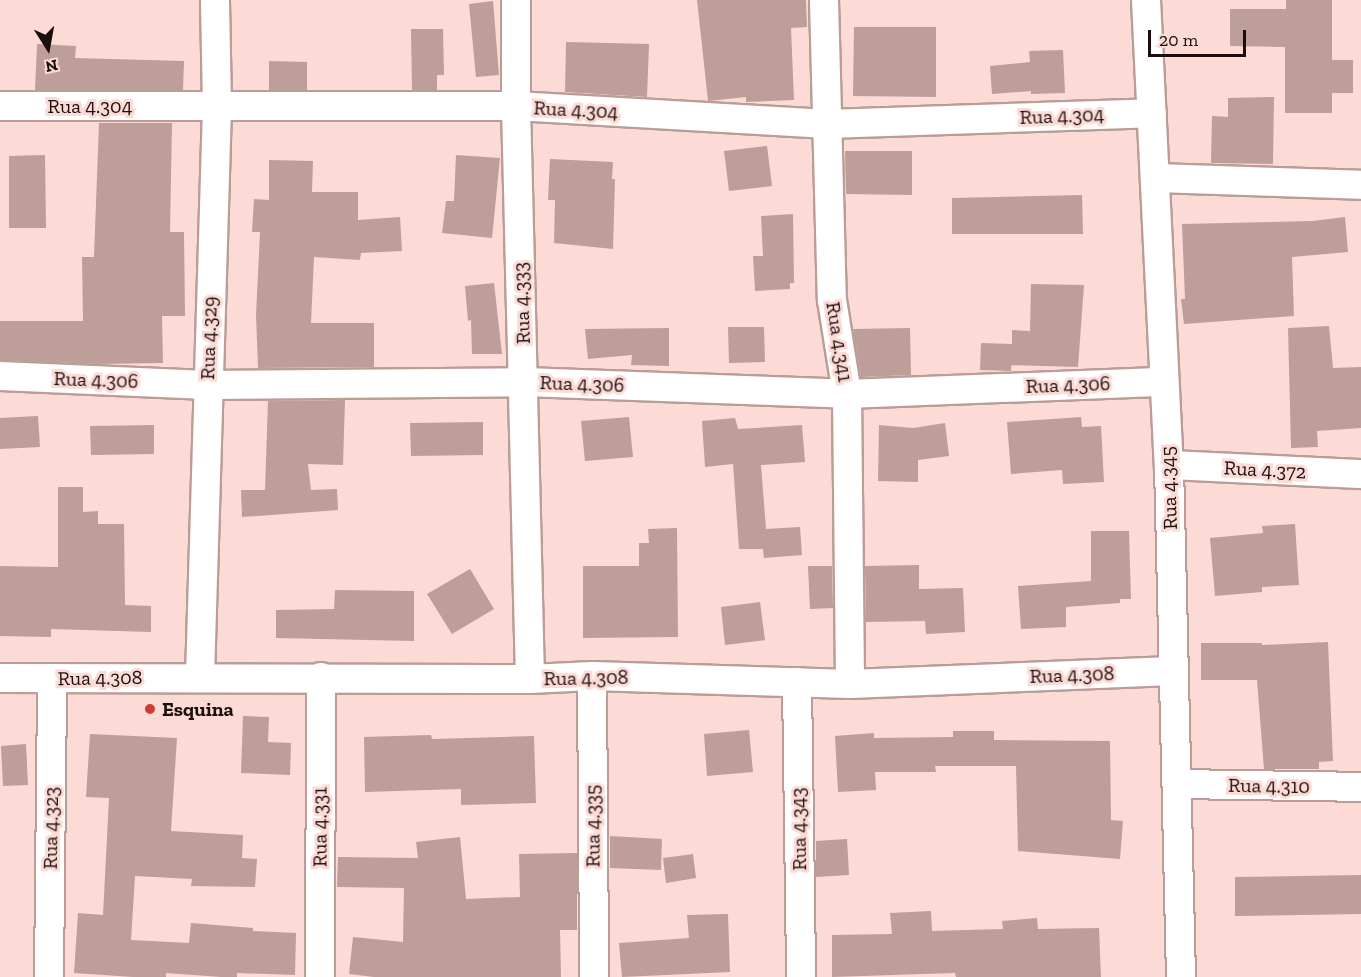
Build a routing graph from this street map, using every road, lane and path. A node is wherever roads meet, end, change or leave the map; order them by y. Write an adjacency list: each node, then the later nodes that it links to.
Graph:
1 (215, 0): 6 (street, Rua 4.329)
2 (516, 0): 7 (street, Rua 4.333)
3 (824, 0): 9 (street, Rua 4.341)
4 (1146, 0): 8 (street, Rua 4.345)
5 (0, 106): 6 (street, Rua 4.304)
6 (217, 106): 7 (street, Rua 4.304); 15 (street, Rua 4.329)
7 (516, 106): 9 (street, Rua 4.304); 13 (street, Rua 4.333)
8 (1152, 113): 9 (street, Rua 4.304); 10 (street, Rua 4.345)
9 (827, 124): 16 (street, Rua 4.341)
10 (1155, 178): 11 (street); 14 (street, Rua 4.345)
11 (1361, 185)
12 (0, 376): 15 (street, Rua 4.306)
13 (525, 382): 15 (street, Rua 4.306); 16 (street, Rua 4.306); 25 (street, Rua 4.333)
14 (1164, 382): 16 (street, Rua 4.306); 17 (street, Rua 4.345)
15 (207, 385): 21 (street, Rua 4.329)
16 (847, 394): 27 (street, Rua 4.341)
17 (1169, 465): 18 (street, Rua 4.372); 19 (street, Rua 4.345)
18 (1361, 474)
19 (1173, 671): 27 (street, Rua 4.308); 28 (street, Rua 4.345)
20 (592, 676): 25 (street, Rua 4.308); 26 (street, Rua 4.308); 32 (street, Rua 4.335)
21 (200, 677): 22 (street, Rua 4.308); 24 (street, Rua 4.308)
22 (321, 677): 25 (street, Rua 4.308); 31 (street, Rua 4.331)
23 (0, 678): 24 (street, Rua 4.308)
24 (52, 678): 30 (street, Rua 4.323)
25 (530, 679)
26 (797, 682): 27 (street, Rua 4.308); 33 (street, Rua 4.343)
27 (849, 684)
28 (1177, 784): 29 (street, Rua 4.310); 34 (street, Rua 4.345)
29 (1361, 787)
30 (49, 977)
31 (320, 977)
32 (594, 977)
33 (801, 977)
34 (1181, 977)

